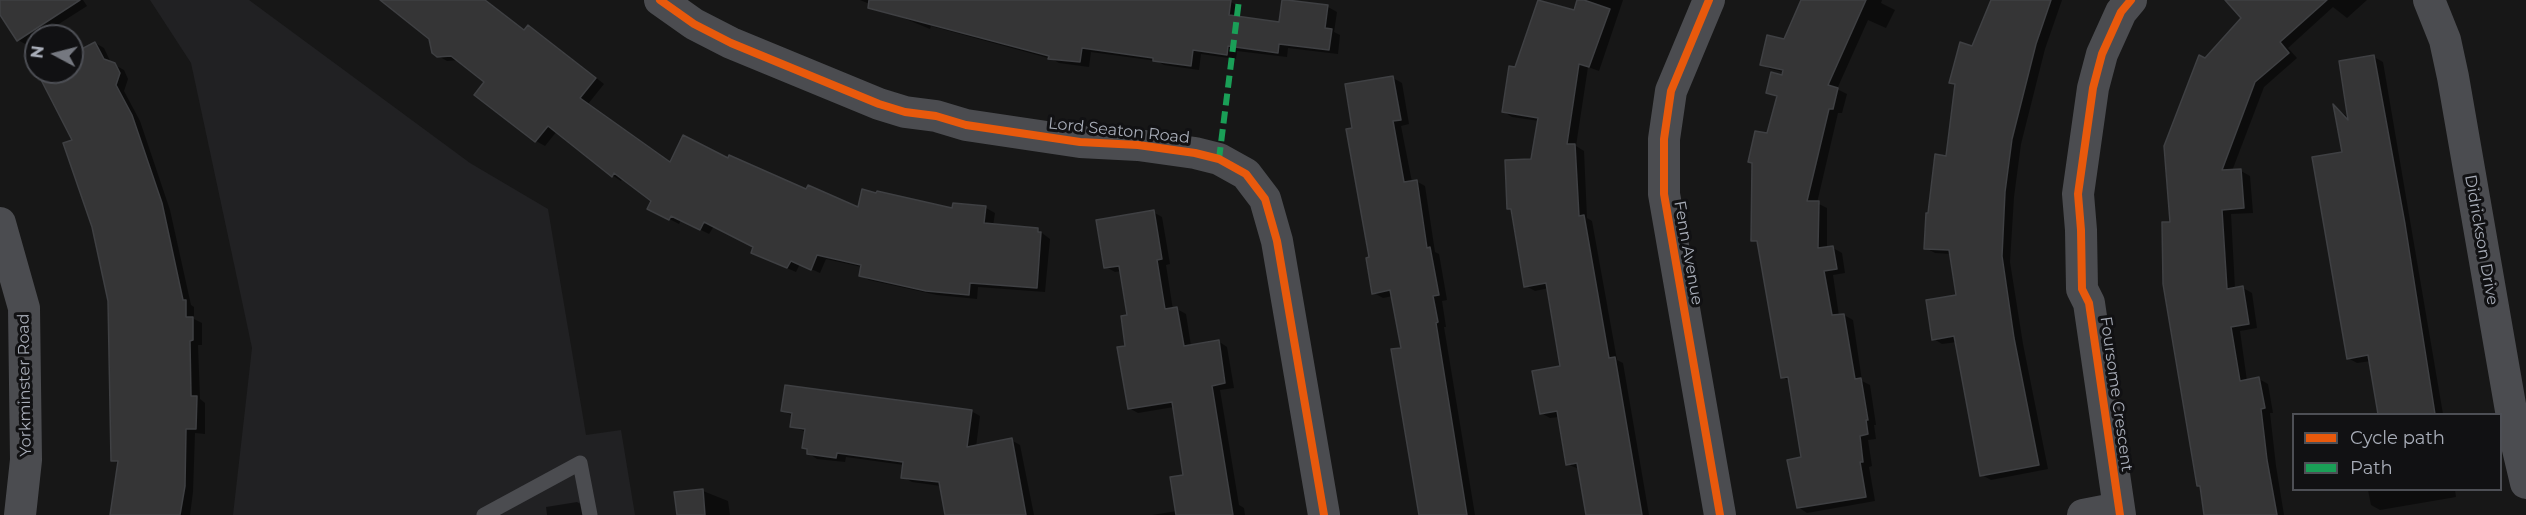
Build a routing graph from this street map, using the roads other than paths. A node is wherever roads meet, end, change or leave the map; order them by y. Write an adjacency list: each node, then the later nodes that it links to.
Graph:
1 (660, 0): 11 (street, Lord Seaton Road)
2 (1708, 0): 12 (street, Fenn Avenue)
3 (2131, 0): 7 (street, Foursome Crescent)
4 (2429, 0): 6 (street, Didrickson Drive)
5 (0, 223): 8 (street, Yorkminster Road)
6 (2526, 483)
7 (2120, 512): 13 (street)
8 (20, 515)
9 (484, 515): 10 (lane)
10 (590, 515)
11 (1324, 515)
12 (1720, 515)
13 (2083, 515)

